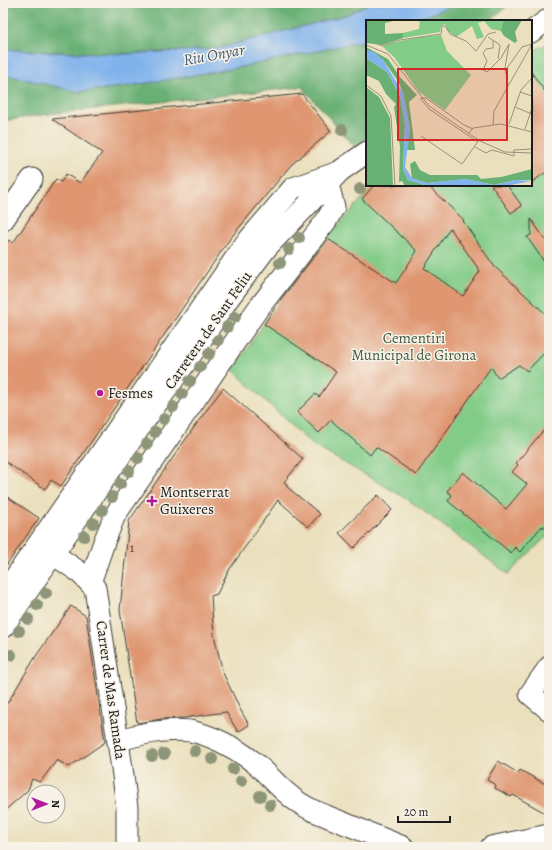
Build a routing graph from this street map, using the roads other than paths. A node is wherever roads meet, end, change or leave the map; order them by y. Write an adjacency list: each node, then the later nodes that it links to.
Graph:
1 (549, 19): 2 (street)
2 (532, 31)
3 (366, 153): 4 (street, Carretera de Sant Feliu)
4 (334, 177): 7 (street, Carretera de Sant Feliu); 8 (street); 9 (street)
5 (32, 179): 6 (street)
6 (3, 220)
7 (53, 554): 8 (street, Carrer de Mas Ramada); 10 (street, Carretera de Sant Feliu)
8 (90, 583): 13 (street, Carrer de Mas Ramada)
9 (3, 595)
10 (3, 628)
11 (549, 667): 12 (street)
12 (549, 710)
13 (118, 741): 15 (street, Carrer de Mas Ramada); 16 (street)
14 (546, 839): 17 (street)
15 (127, 847)
16 (403, 847)
17 (491, 847)

